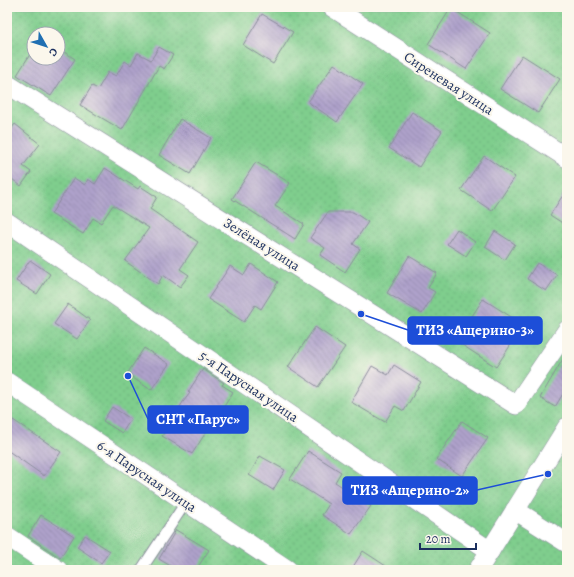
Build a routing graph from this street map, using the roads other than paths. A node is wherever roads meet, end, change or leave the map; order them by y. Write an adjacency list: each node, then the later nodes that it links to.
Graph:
1 (332, 7): 3 (street, Сиреневая улица)
2 (7, 84): 5 (street, Зелёная улица)
3 (567, 158)
4 (7, 222): 12 (street, 5-я Парусная улица)
5 (567, 330)
6 (7, 382): 8 (street, 6-я Парусная улица)
7 (567, 427): 9 (street)
8 (186, 502): 14 (lane); 15 (street, 6-я Парусная улица)
9 (515, 510): 11 (street); 12 (street)
10 (7, 536): 13 (street)
11 (567, 543)
12 (490, 550): 16 (street)
13 (58, 570)
14 (141, 570)
15 (288, 570)
16 (478, 570)

